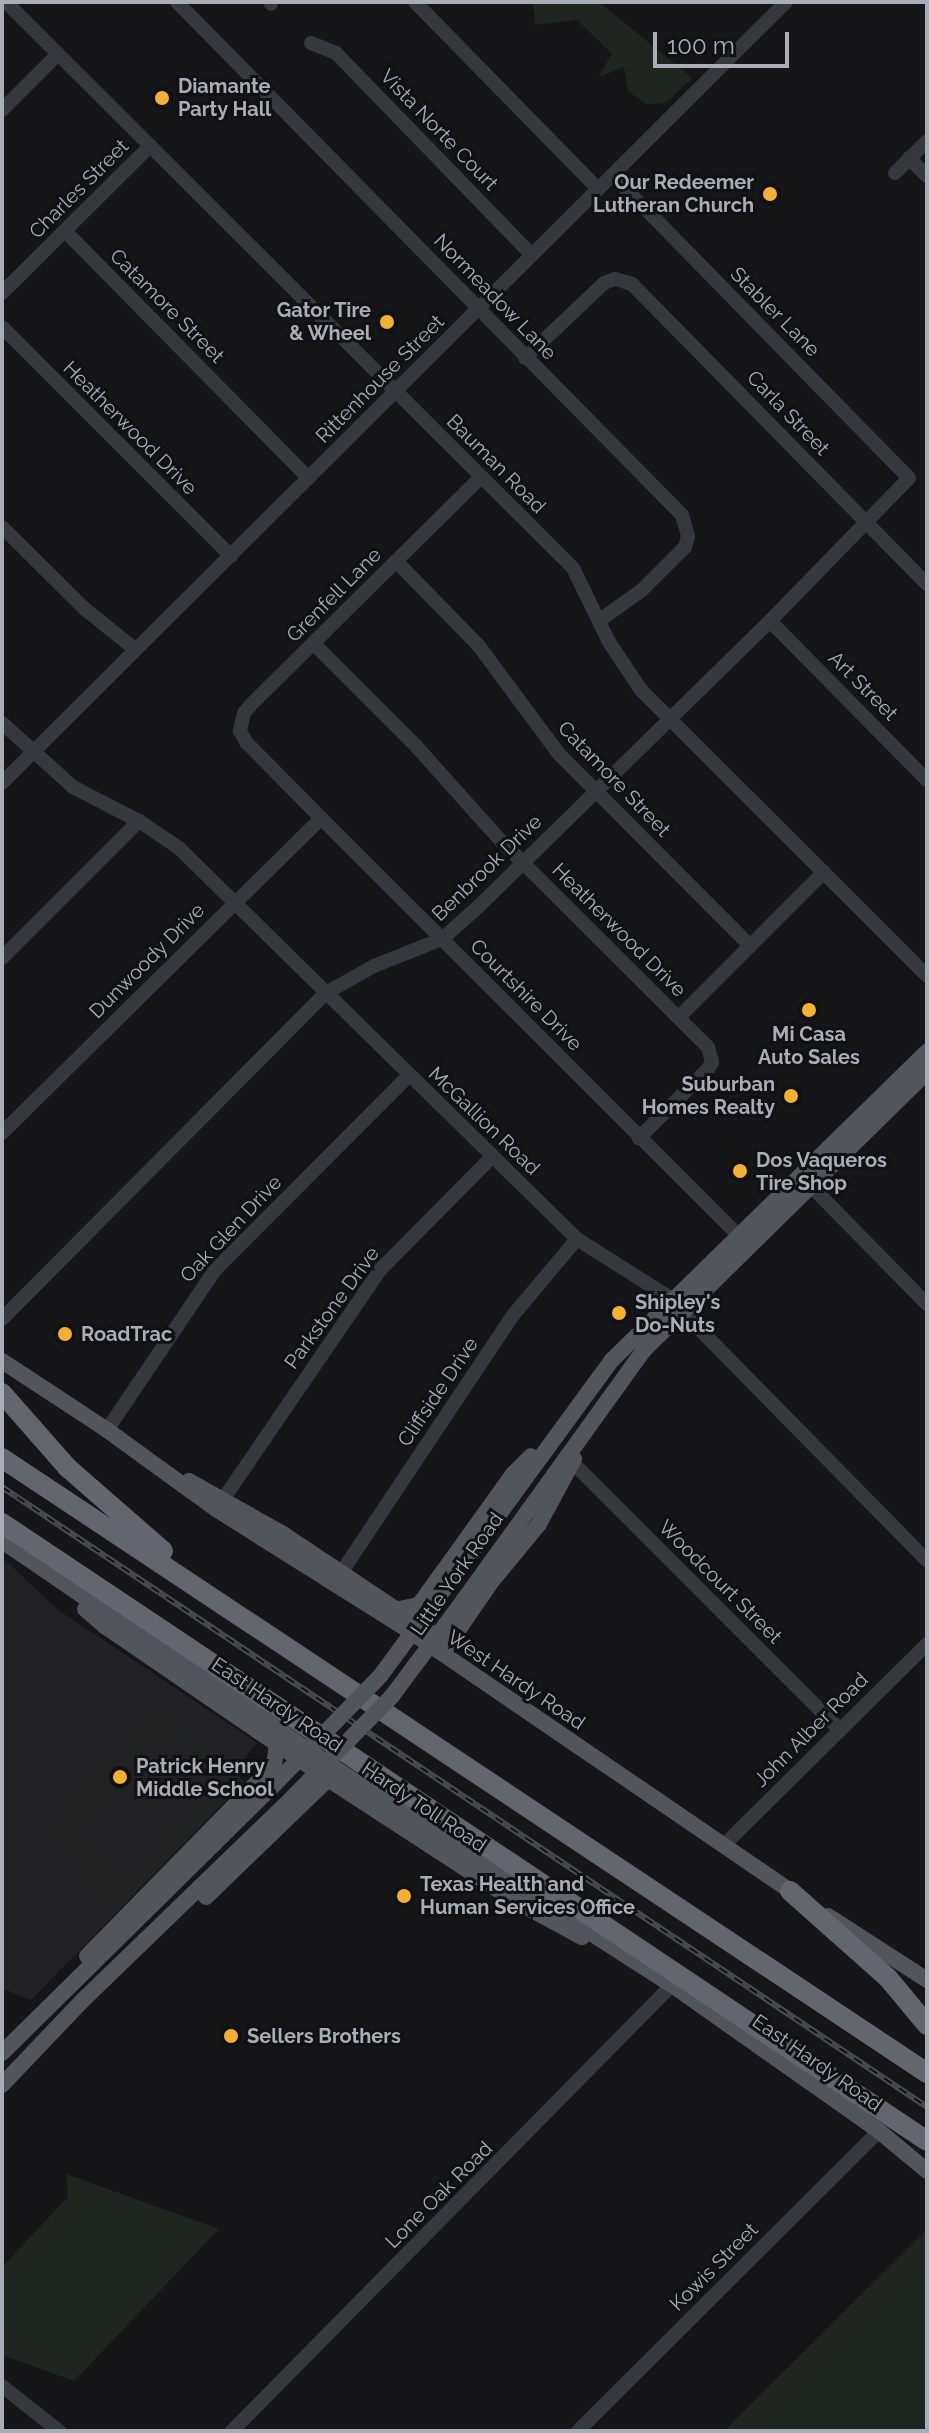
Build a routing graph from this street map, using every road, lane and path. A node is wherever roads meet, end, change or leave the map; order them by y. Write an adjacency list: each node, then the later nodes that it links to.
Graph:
1 (6, 2): 6 (street, Bauman Road)
2 (177, 2): 18 (street, Normeadow Lane)
3 (415, 2): 14 (street)
4 (786, 2): 12 (street, Rittenhouse Street)
5 (311, 43): 16 (street, Vista Norte Court)
6 (58, 54): 7 (street); 9 (street, Bauman Road)
7 (2, 110)
8 (927, 141): 10 (street)
9 (150, 146): 15 (street, Charles Street); 21 (street, Bauman Road)
10 (909, 158): 11 (street); 13 (street)
11 (895, 173)
12 (612, 175): 14 (street, Rittenhouse Street); 24 (street, Stabler Lane)
13 (927, 176)
14 (598, 189): 16 (street, Rittenhouse Street)
15 (65, 231): 17 (street, Charles Street); 22 (street, Catamore Street)
16 (532, 255): 18 (street, Rittenhouse Street)
17 (2, 293)
18 (478, 309): 20 (street, Normeadow Lane); 21 (street, Rittenhouse Street)
19 (2, 327): 27 (street, Heatherwood Drive)
20 (525, 358): 25 (street, Carla Street); 30 (street, Normeadow Lane)
21 (396, 391): 22 (street, Rittenhouse Street); 23 (street, Bauman Road)
22 (309, 478): 27 (street, Rittenhouse Street)
23 (480, 478): 28 (street, Grenfell Lane); 30 (street, Bauman Road)
24 (909, 478): 25 (street, Benbrook Drive)
25 (864, 521): 29 (street, Carla Street); 31 (street, Benbrook Drive)
26 (2, 527): 33 (street)
27 (231, 556): 33 (street, Rittenhouse Street)
28 (396, 561): 32 (street, Grenfell Lane); 40 (street, Catamore Street)
29 (927, 584)
30 (600, 620): 34 (street, Bauman Road)
31 (770, 621): 34 (street, Benbrook Drive); 38 (street, Art Street)
32 (314, 644): 36 (street, Grenfell Lane); 43 (street, Heatherwood Drive)
33 (136, 650): 37 (street, Rittenhouse Street)
34 (668, 719): 40 (street, Benbrook Drive); 44 (street, Bauman Road)
35 (2, 723): 37 (street, McGallion Road)
36 (251, 747): 41 (street, Courtshire Drive)
37 (32, 753): 39 (street, Rittenhouse Street); 42 (street, McGallion Road)
38 (927, 780)
39 (2, 783)
40 (595, 791): 43 (street, Benbrook Drive); 47 (street, Catamore Street)
41 (321, 818): 45 (street, Dunwoody Drive); 46 (street, Courtshire Drive)
42 (139, 821): 45 (street, McGallion Road); 48 (street)
43 (523, 862): 46 (street, Benbrook Drive); 51 (street, Heatherwood Drive)
44 (824, 872): 47 (street); 49 (street, Bauman Road)
45 (234, 902): 50 (street, McGallion Road); 55 (street, Dunwoody Drive)
46 (442, 939): 50 (street, Benbrook Drive); 56 (street, Courtshire Drive)
47 (750, 946): 51 (street)
48 (2, 958)
49 (927, 976)
50 (326, 993): 54 (street, McGallion Road); 63 (street, Benbrook Drive)
51 (679, 1017): 56 (street, Heatherwood Drive)
52 (927, 1051): 58 (main road, Little York Road)
53 (927, 1072): 58 (main road, Little York Road)
54 (409, 1075): 57 (street, McGallion Road); 67 (street, Oak Glen Drive)
55 (2, 1133)
56 (639, 1138): 59 (street, Courtshire Drive)
57 (491, 1158): 60 (street, McGallion Road); 72 (street, Parkstone Drive)
58 (806, 1182): 59 (main road, Little York Road); 61 (street); 62 (main road, Little York Road)
59 (739, 1236): 62 (main road, Little York Road)
60 (577, 1239): 62 (street, McGallion Road); 77 (street, Cliffside Drive)
61 (927, 1304)
62 (677, 1306): 66 (main road, Little York Road); 68 (main road, Little York Road); 76 (street, McGallion Road)
63 (2, 1319)
64 (2, 1361): 67 (main road, West Hardy Road)
65 (2, 1393): 81 (highway)
66 (564, 1423): 78 (main road); 82 (main road, Little York Road, bridge)
67 (107, 1430): 70 (main road, West Hardy Road)
68 (584, 1432): 71 (main road); 79 (main road, Little York Road)
69 (2, 1458): 81 (highway)
70 (152, 1463): 72 (main road); 82 (main road, West Hardy Road)
71 (573, 1463): 79 (main road); 85 (street, Woodcourt Street)
72 (224, 1498): 77 (main road)
73 (2, 1523): 105 (highway, Hardy Toll Road)
74 (2, 1541): 75 (main road, East Hardy Road)
75 (31, 1559): 86 (main road); 87 (main road, East Hardy Road)
76 (927, 1561)
77 (341, 1573): 80 (main road)
78 (425, 1596): 79 (main road); 80 (main road)
79 (466, 1608): 84 (main road, Little York Road, bridge)
80 (399, 1609): 84 (main road)
81 (262, 1632): 102 (highway)
82 (413, 1634): 84 (main road, West Hardy Road, bridge); 87 (main road, Little York Road, bridge)
83 (927, 1644): 85 (street, John Alber Road)
84 (440, 1645): 88 (main road, Little York Road, bridge); 90 (main road, West Hardy Road); 90 (main road)
85 (840, 1730): 92 (street, John Alber Road)
86 (277, 1744): 88 (main road); 89 (main road)
87 (307, 1750): 88 (main road, East Hardy Road, bridge); 96 (main road, Little York Road, bridge)
88 (328, 1771): 91 (main road); 95 (main road, East Hardy Road); 95 (main road); 97 (main road, Little York Road, bridge)
89 (265, 1775): 91 (main road); 96 (main road)
90 (632, 1784): 92 (main road, West Hardy Road)
91 (304, 1804): 97 (main road)
92 (724, 1845): 93 (main road, West Hardy Road)
93 (790, 1891): 94 (main road, West Hardy Road); 100 (highway)
94 (927, 1980)
95 (672, 1985): 104 (main road, East Hardy Road); 109 (street, Lone Oak Road)
96 (67, 1987): 98 (main road, Little York Road)
97 (82, 2001): 99 (main road, Little York Road)
98 (50, 2003): 99 (main road); 101 (main road, Little York Road)
99 (65, 2018): 103 (main road, Little York Road)
100 (927, 2025)
101 (2, 2053)
102 (927, 2073)
103 (2, 2085)
104 (879, 2131): 106 (main road, East Hardy Road); 110 (street, Kowis Street)
105 (927, 2141)
106 (927, 2171)
107 (2, 2386): 108 (street)
108 (59, 2431)
109 (232, 2431)
110 (578, 2431)

